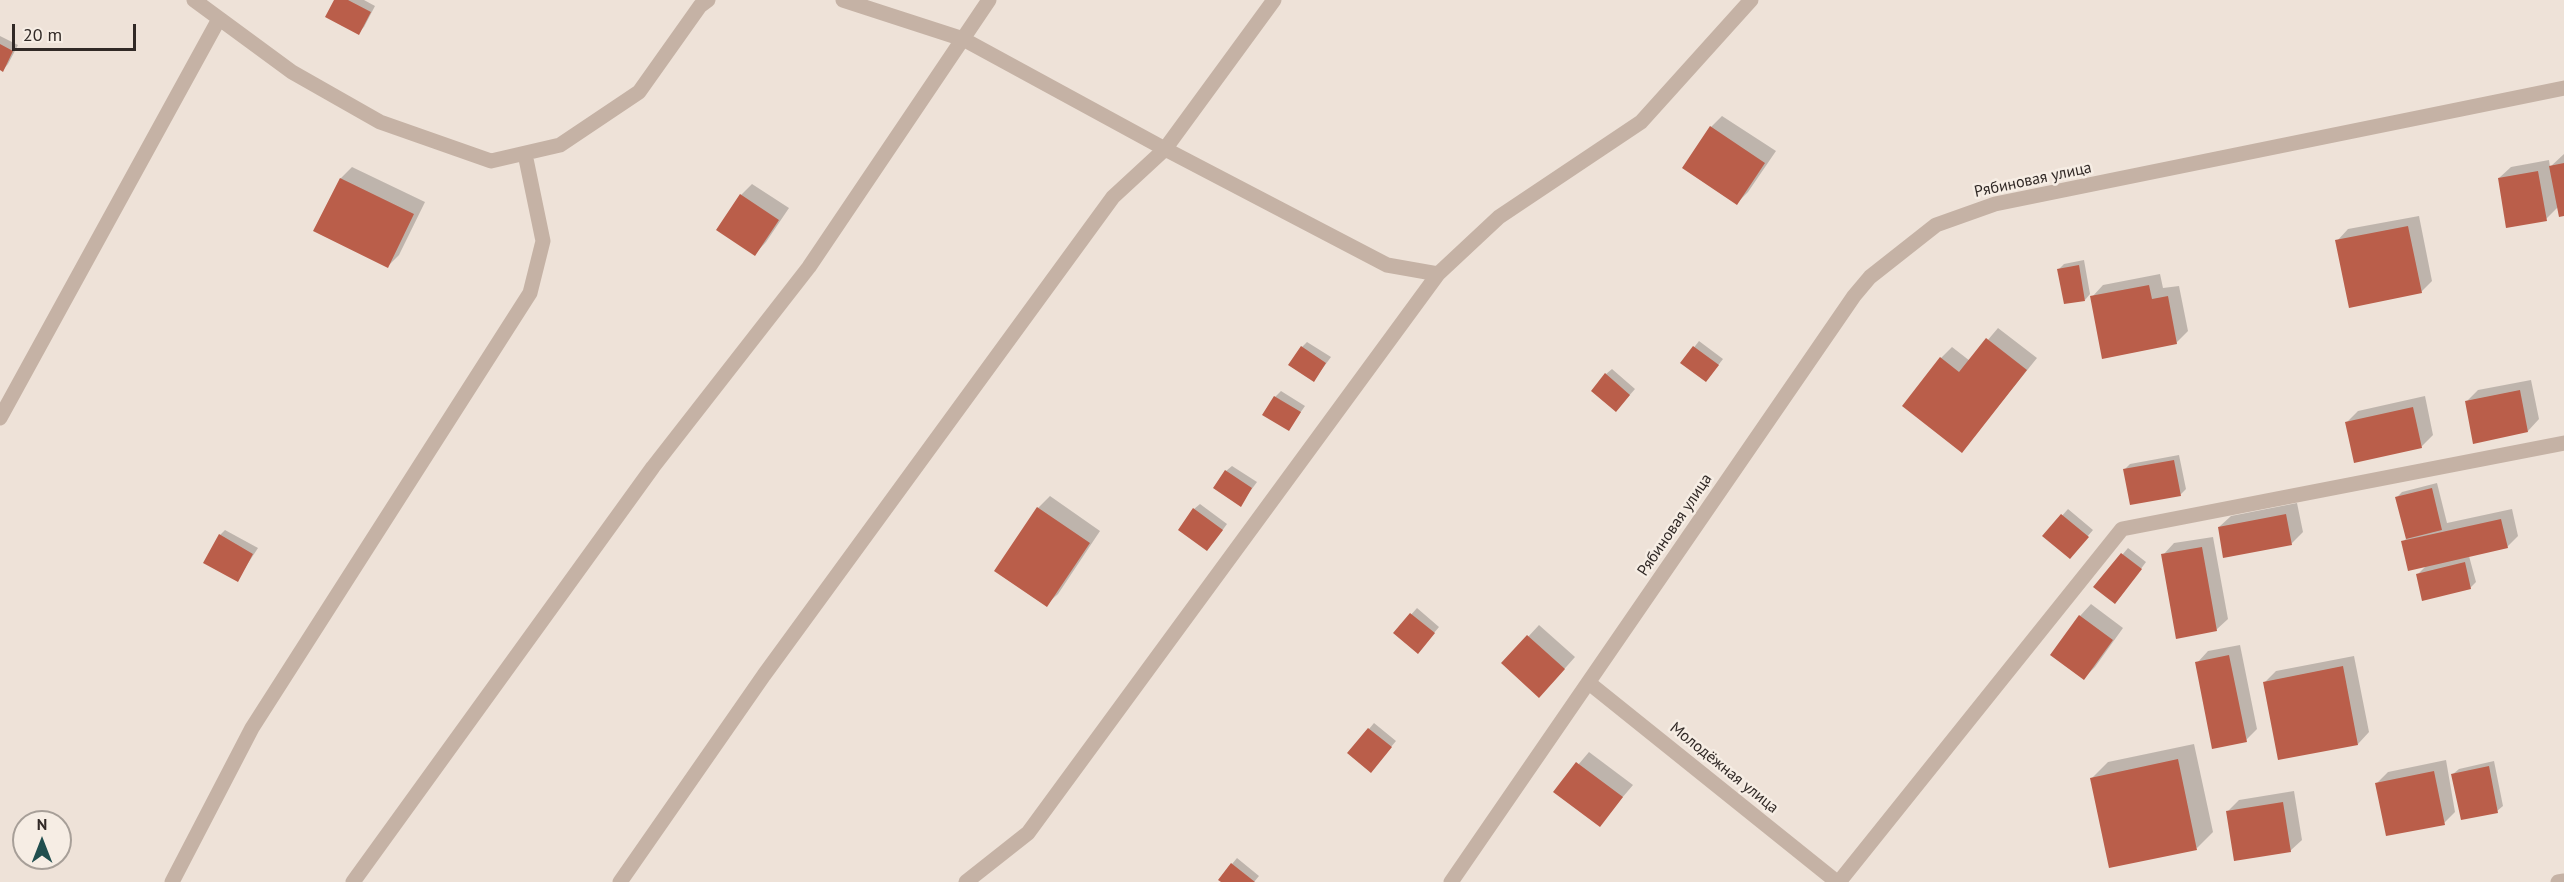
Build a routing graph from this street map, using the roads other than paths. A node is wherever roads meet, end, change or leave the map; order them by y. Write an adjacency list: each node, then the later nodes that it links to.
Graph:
1 (194, 0): 7 (street)
2 (708, 0): 11 (street)
3 (843, 0): 8 (street)
4 (989, 0): 8 (street)
5 (1274, 0): 10 (street)
6 (1751, 0): 12 (street)
7 (219, 19): 11 (street); 13 (street)
8 (963, 39): 10 (street); 18 (street)
9 (2564, 88): 15 (street, Рябиновая улица)
10 (1165, 149): 12 (street); 19 (street)
11 (525, 154): 17 (street)
12 (1438, 274): 20 (street)
13 (0, 417)
14 (2564, 442): 22 (street)
15 (1589, 683): 21 (street, Рябиновая улица); 22 (street, Молодёжная улица)
16 (2564, 881): 23 (street)
17 (172, 882)
18 (353, 882)
19 (620, 882)
20 (966, 882)
21 (1451, 882)
22 (1838, 882)
23 (2558, 882)

